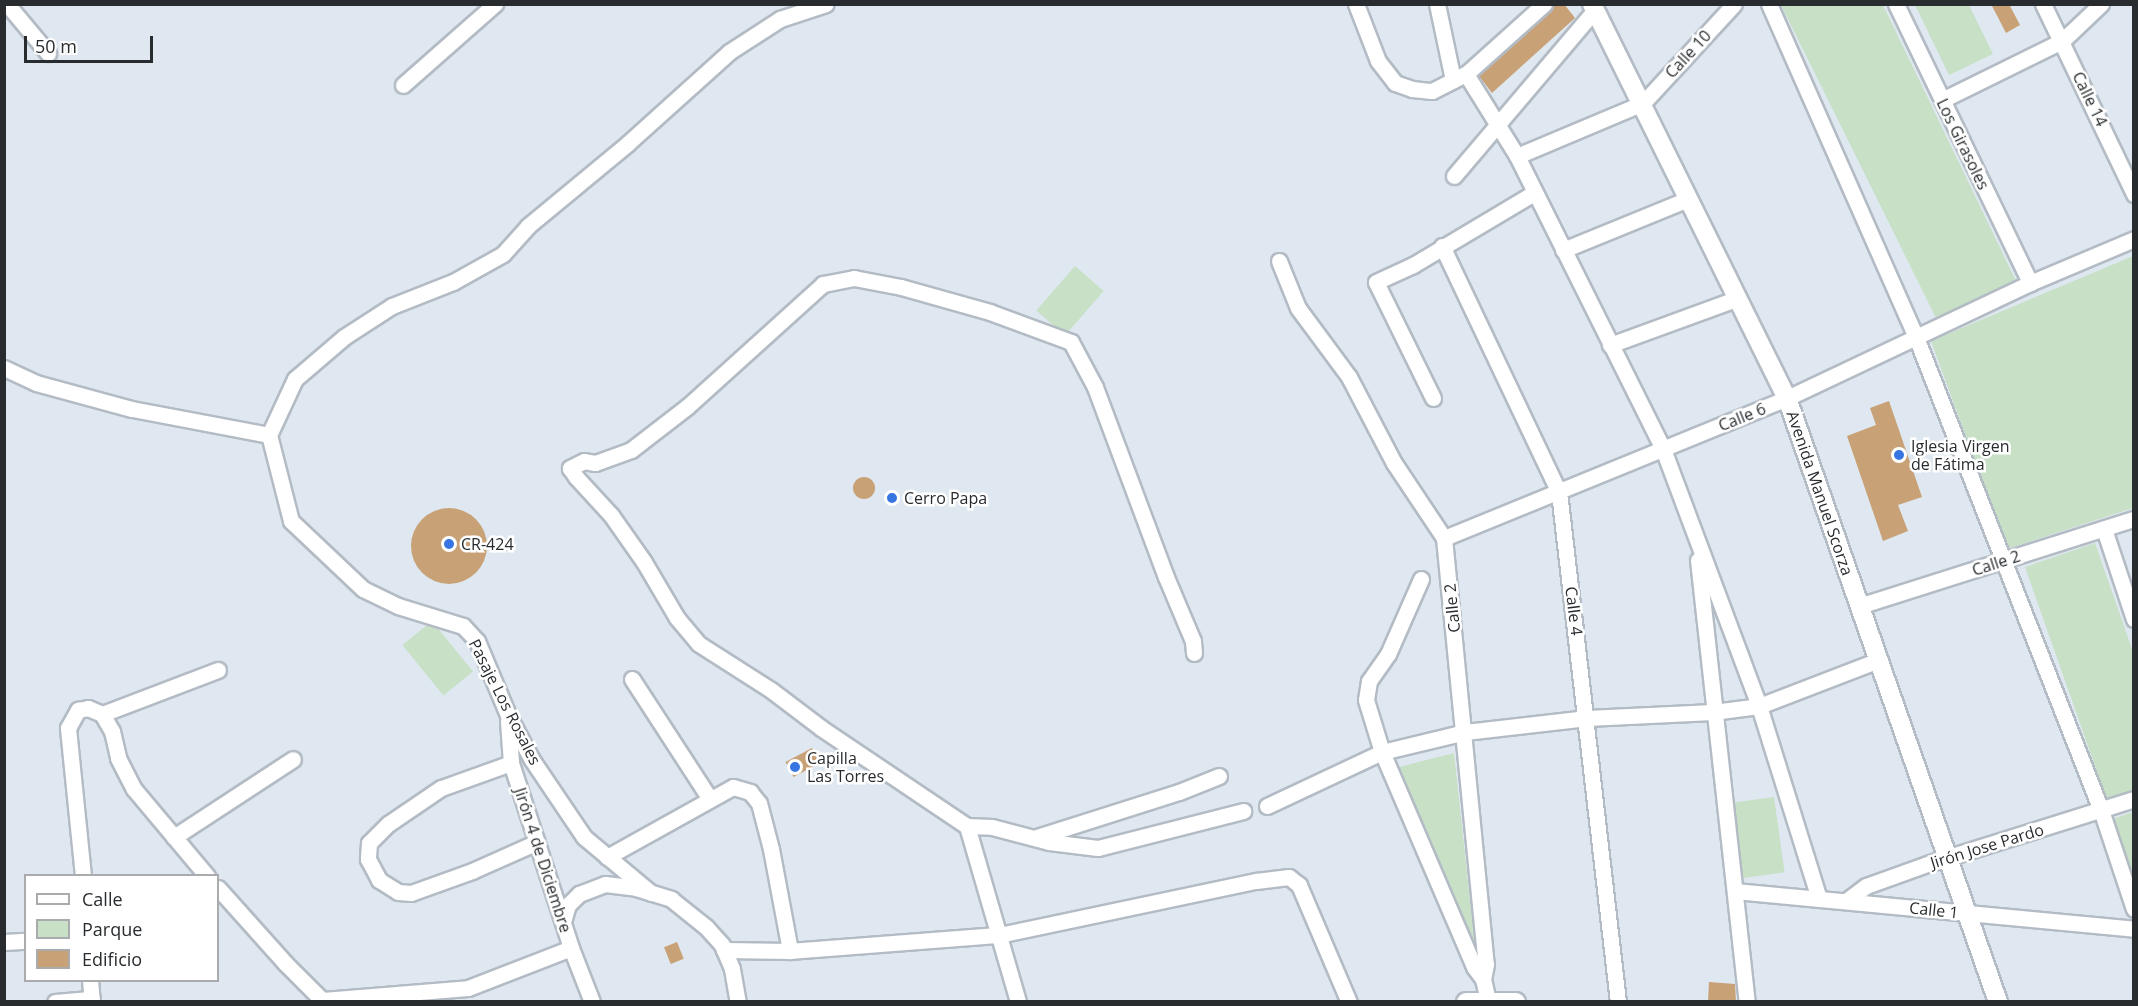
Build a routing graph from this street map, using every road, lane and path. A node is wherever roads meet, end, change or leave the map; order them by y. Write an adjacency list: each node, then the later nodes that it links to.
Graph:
1 (7, 4): 14 (street)
2 (495, 4): 16 (street)
3 (826, 4): 37 (street)
4 (1356, 4): 15 (street)
5 (1437, 4): 15 (street)
6 (1544, 4): 15 (street)
7 (1734, 4): 18 (street, Calle 10)
8 (1769, 4): 32 (street)
9 (1896, 4): 17 (street, Los Girasoles)
10 (2043, 4): 13 (street, Calle 14)
11 (2101, 4): 13 (street)
12 (1593, 7): 18 (street, Avenida Manuel Scorza); 19 (street)
13 (2062, 41): 17 (street); 21 (street, Calle 14)
14 (48, 53)
15 (1459, 77): 19 (street)
16 (403, 85)
17 (1942, 100): 30 (street, Los Girasoles)
18 (1643, 103): 20 (street); 25 (street, Avenida Manuel Scorza)
19 (1497, 122): 20 (street); 22 (street)
20 (1517, 156): 23 (street)
21 (2128, 165): 24 (street, Calle 14)
22 (1454, 176)
23 (1534, 193): 27 (street); 28 (street)
24 (2133, 194)
25 (1688, 199): 28 (street); 31 (street, Avenida Manuel Scorza)
26 (2133, 239): 30 (street, Calle 6)
27 (1442, 246): 35 (street); 39 (street, Calle 4)
28 (1563, 250): 33 (street)
29 (1279, 261): 42 (street, Calle 2)
30 (2030, 283): 32 (street, Calle 6)
31 (1736, 299): 33 (street); 36 (street, Avenida Manuel Scorza)
32 (1916, 338): 36 (street, Calle 6); 44 (street)
33 (1610, 345): 38 (street)
34 (4, 368): 37 (street)
35 (1433, 398)
36 (1787, 398): 38 (street, Calle 6); 46 (street, Avenida Manuel Scorza)
37 (269, 435): 55 (street, Pasaje Los Rosales)
38 (1663, 449): 39 (street, Calle 6); 43 (street)
39 (1559, 492): 42 (street, Calle 6); 56 (street, Calle 4)
40 (2133, 519): 41 (street, Calle 2)
41 (2104, 529): 44 (street, Calle 2); 47 (street)
42 (1444, 538): 57 (street, Calle 2)
43 (1696, 538): 52 (street); 53 (street)
44 (2004, 560): 46 (street, Calle 2); 65 (street)
45 (1421, 579): 58 (street)
46 (1859, 606): 49 (street, Avenida Manuel Scorza)
47 (2133, 619)
48 (1194, 653): 67 (street)
49 (1879, 660): 52 (street); 72 (street, Avenida Manuel Scorza)
50 (218, 670): 54 (street)
51 (632, 679): 62 (street)
52 (1759, 706): 53 (street); 78 (street)
53 (1713, 712): 56 (street); 76 (street)
54 (102, 714): 68 (street); 73 (street)
55 (508, 715): 60 (street, Jirón 4 de Diciembre); 71 (street, Pasaje Los Rosales)
56 (1587, 718): 57 (street); 102 (street, Calle 4)
57 (1465, 732): 58 (street); 90 (street, Calle 2)
58 (1382, 752): 64 (street); 90 (street)
59 (293, 759): 68 (street)
60 (511, 763): 70 (street, Jirón 4 de Diciembre); 70 (street)
61 (1219, 776): 69 (street)
62 (710, 799): 71 (street); 89 (street)
63 (2133, 799): 65 (street, Jirón Jose Pardo)
64 (1267, 806)
65 (2101, 810): 72 (street, Jirón Jose Pardo); 80 (street)
66 (1243, 811): 69 (street)
67 (967, 826): 69 (street); 84 (street)
68 (174, 837): 74 (street)
69 (1037, 837)
70 (537, 842): 82 (street, Jirón 4 de Diciembre)
71 (607, 857): 77 (street, Pasaje Los Rosales)
72 (1947, 858): 79 (street, Jirón Jose Pardo); 81 (street, Avenida Manuel Scorza)
73 (83, 874)
74 (205, 874)
75 (219, 889): 94 (street)
76 (1735, 891): 78 (street, Calle 1); 103 (street)
77 (651, 893): 82 (street, Pasaje Los Rosales); 88 (street, Pasaje Los Rosales)
78 (1819, 899): 79 (street, Calle 1)
79 (1846, 902): 81 (street, Calle 1)
80 (2133, 909)
81 (1970, 914): 83 (street, Calle 1); 104 (street, Avenida Manuel Scorza)
82 (563, 922): 87 (street, Jirón 4 de Diciembre)
83 (2133, 929)
84 (999, 935): 89 (street); 98 (street); 99 (street)
85 (24, 941): 86 (street)
86 (4, 942)
87 (571, 948): 94 (street); 96 (street, Jirón 4 de Diciembre)
88 (724, 950): 89 (street); 97 (street, Pasaje Los Rosales)
89 (790, 951)
90 (1483, 979): 93 (street, Calle 2)
91 (90, 982): 92 (street)
92 (92, 1000): 95 (street)
93 (1488, 1000): 100 (street); 101 (street)
94 (324, 1001)
95 (55, 1002)
96 (592, 1002)
97 (738, 1002)
98 (1018, 1002)
99 (1349, 1002)
100 (1466, 1002)
101 (1516, 1002)
102 (1618, 1002)
103 (1747, 1002)
104 (1998, 1002)

